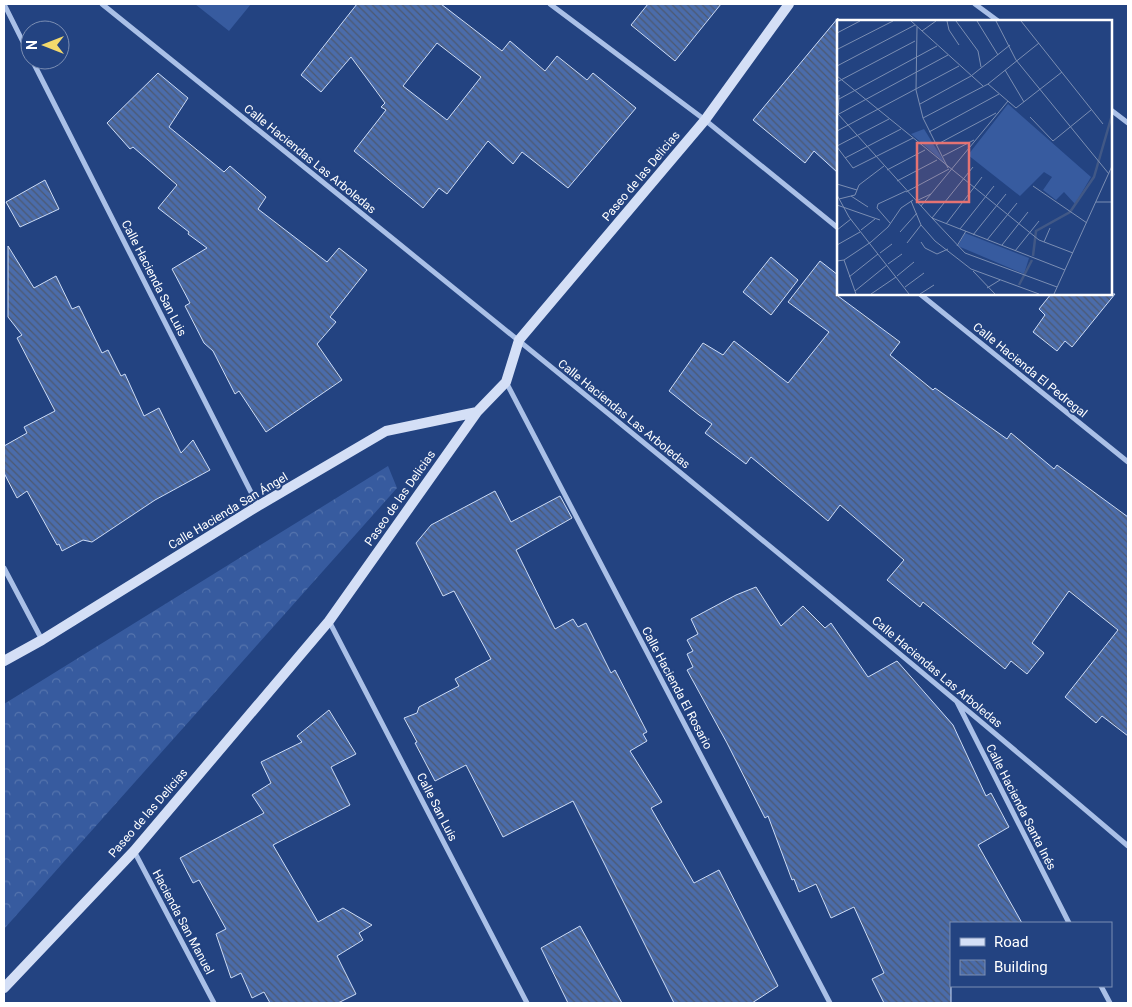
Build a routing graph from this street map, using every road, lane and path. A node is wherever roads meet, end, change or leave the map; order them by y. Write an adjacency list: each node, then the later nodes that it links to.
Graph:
1 (4, 4): 7 (street)
2 (102, 4): 14 (street, Calle Haciendas Las Arboledas)
3 (550, 4): 10 (street)
4 (789, 4): 10 (street, Paseo de las Delicias)
5 (975, 4): 6 (street)
6 (997, 20)
7 (20, 36)
8 (37, 70): 18 (street, Calle Hacienda San Luis)
9 (1112, 111): 11 (street)
10 (705, 120): 12 (street); 14 (street, Paseo de las Delicias)
11 (1128, 123)
12 (837, 227)
13 (921, 295): 17 (street, Calle Hacienda El Pedregal)
14 (519, 340): 15 (street, Paseo de las Delicias); 23 (street, Calle Haciendas Las Arboledas)
15 (506, 382): 16 (street, Paseo de las Delicias); 31 (street, Calle Hacienda El Rosario)
16 (477, 412): 18 (street, Calle Hacienda San Ángel); 20 (street, Paseo de las Delicias)
17 (1128, 462)
18 (258, 506): 21 (street, Calle Hacienda San Ángel)
19 (4, 568): 21 (street)
20 (329, 621): 25 (street, Paseo de las Delicias); 30 (street, Calle San Luis)
21 (42, 640): 22 (street, Calle Hacienda San Ángel)
22 (4, 661)
23 (956, 700): 24 (street, Calle Haciendas Las Arboledas); 26 (street, Calle Hacienda Santa Inés)
24 (1128, 846)
25 (134, 851): 28 (street, Paseo de las Delicias); 29 (street, Hacienda San Manuel)
26 (1068, 922)
27 (1102, 987): 32 (street)
28 (4, 988)
29 (214, 1003)
30 (527, 1003)
31 (830, 1003)
32 (1110, 1003)

